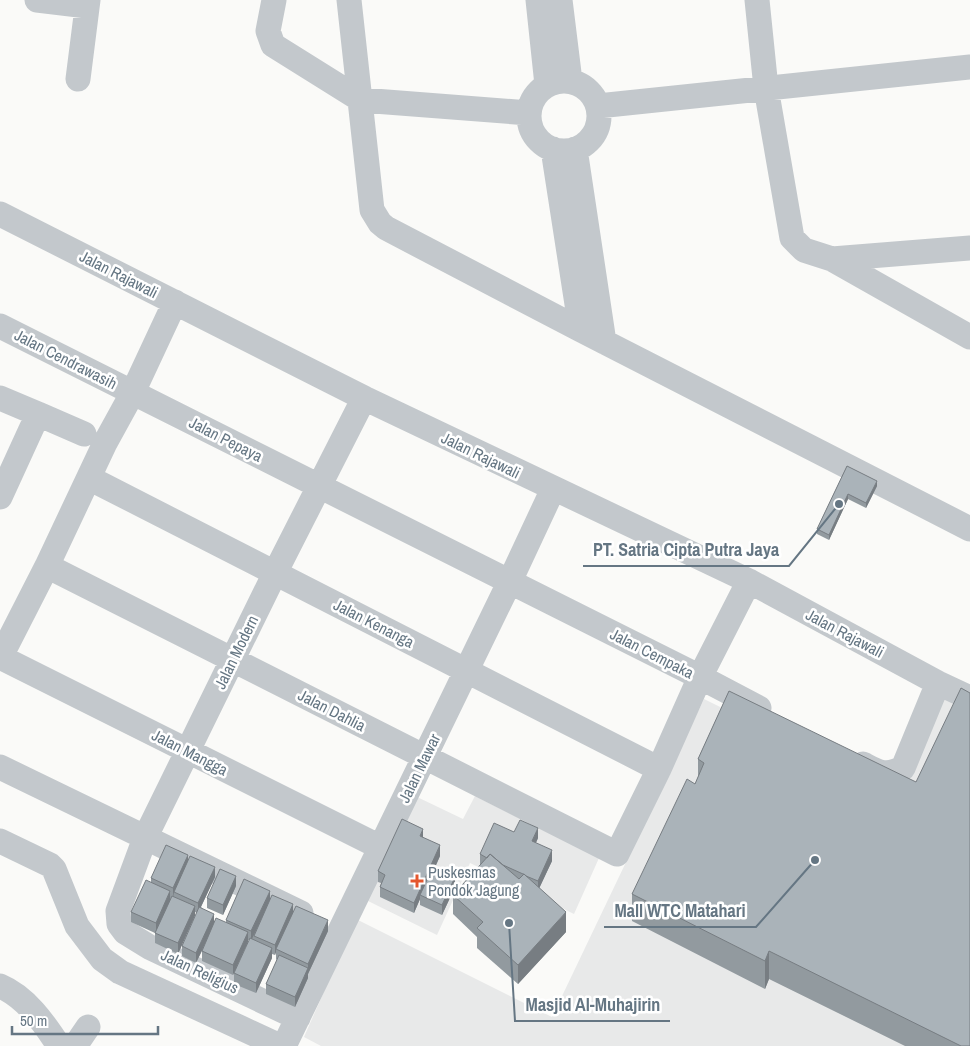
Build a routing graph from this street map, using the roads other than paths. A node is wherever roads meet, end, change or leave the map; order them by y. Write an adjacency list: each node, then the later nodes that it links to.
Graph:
1 (37, 0): 7 (street)
2 (274, 0): 12 (street)
3 (349, 0): 12 (street)
4 (538, 0): 10 (street)
5 (560, 0): 10 (street)
6 (757, 0): 11 (street)
7 (88, 3): 9 (street)
8 (970, 67): 11 (street)
9 (78, 79)
10 (558, 83): 13 (street); 14 (street)
11 (766, 88): 13 (street); 18 (street)
12 (361, 100): 14 (street); 21 (street)
13 (598, 106): 15 (street)
14 (529, 113): 15 (street)
15 (564, 149): 21 (street); 23 (street)
16 (0, 214): 19 (street, Jalan Rajawali)
17 (970, 248): 18 (street)
18 (832, 259): 22 (street)
19 (175, 302): 24 (street); 26 (street, Jalan Rajawali)
20 (0, 326): 24 (street, Jalan Cendrawasih)
21 (581, 330): 23 (street)
22 (970, 337)
23 (604, 342): 33 (street)
24 (133, 392): 29 (street); 30 (street, Jalan Pepaya)
25 (0, 398): 27 (street)
26 (364, 398): 30 (street, Jalan Modern); 31 (street, Jalan Rajawali)
27 (38, 414): 28 (street); 32 (street)
28 (84, 434)
29 (89, 478): 34 (street); 35 (street, Jalan Kenanga)
30 (319, 485): 35 (street, Jalan Modern); 36 (street, Jalan Cempaka)
31 (553, 489): 36 (street, Jalan Mawar); 37 (street, Jalan Rajawali)
32 (0, 497)
33 (970, 529)
34 (46, 566): 38 (street); 39 (street, Jalan Dahlia)
35 (275, 572): 39 (street, Jalan Modern); 40 (street, Jalan Kenanga)
36 (510, 581): 40 (street, Jalan Mawar); 41 (street, Jalan Cempaka)
37 (749, 581): 41 (street); 42 (street, Jalan Rajawali)
38 (0, 658): 45 (street, Jalan Mangga)
39 (233, 660): 45 (street, Jalan Modern); 47 (street, Jalan Dahlia)
40 (466, 670): 47 (street, Jalan Mawar); 49 (street, Jalan Kenanga)
41 (700, 677): 44 (street, Jalan Cempaka); 49 (street)
42 (938, 683): 43 (street, Jalan Rajawali); 46 (street)
43 (968, 693)
44 (778, 718)
45 (187, 751): 50 (street, Jalan Modern); 52 (street, Jalan Mangga)
46 (847, 755)
47 (425, 757): 49 (street, Jalan Dahlia); 52 (street, Jalan Mawar)
48 (0, 767): 50 (street)
49 (660, 769)
50 (146, 838): 53 (street, Jalan Modern); 54 (street)
51 (0, 841): 58 (street)
52 (380, 847): 54 (street, Jalan Mawar)
53 (118, 911): 56 (street, Jalan Religius)
54 (340, 932): 56 (street, Jalan Mawar)
55 (0, 986): 57 (street)
56 (298, 1018): 58 (street, Jalan Mawar)
57 (59, 1046)
58 (282, 1046)

